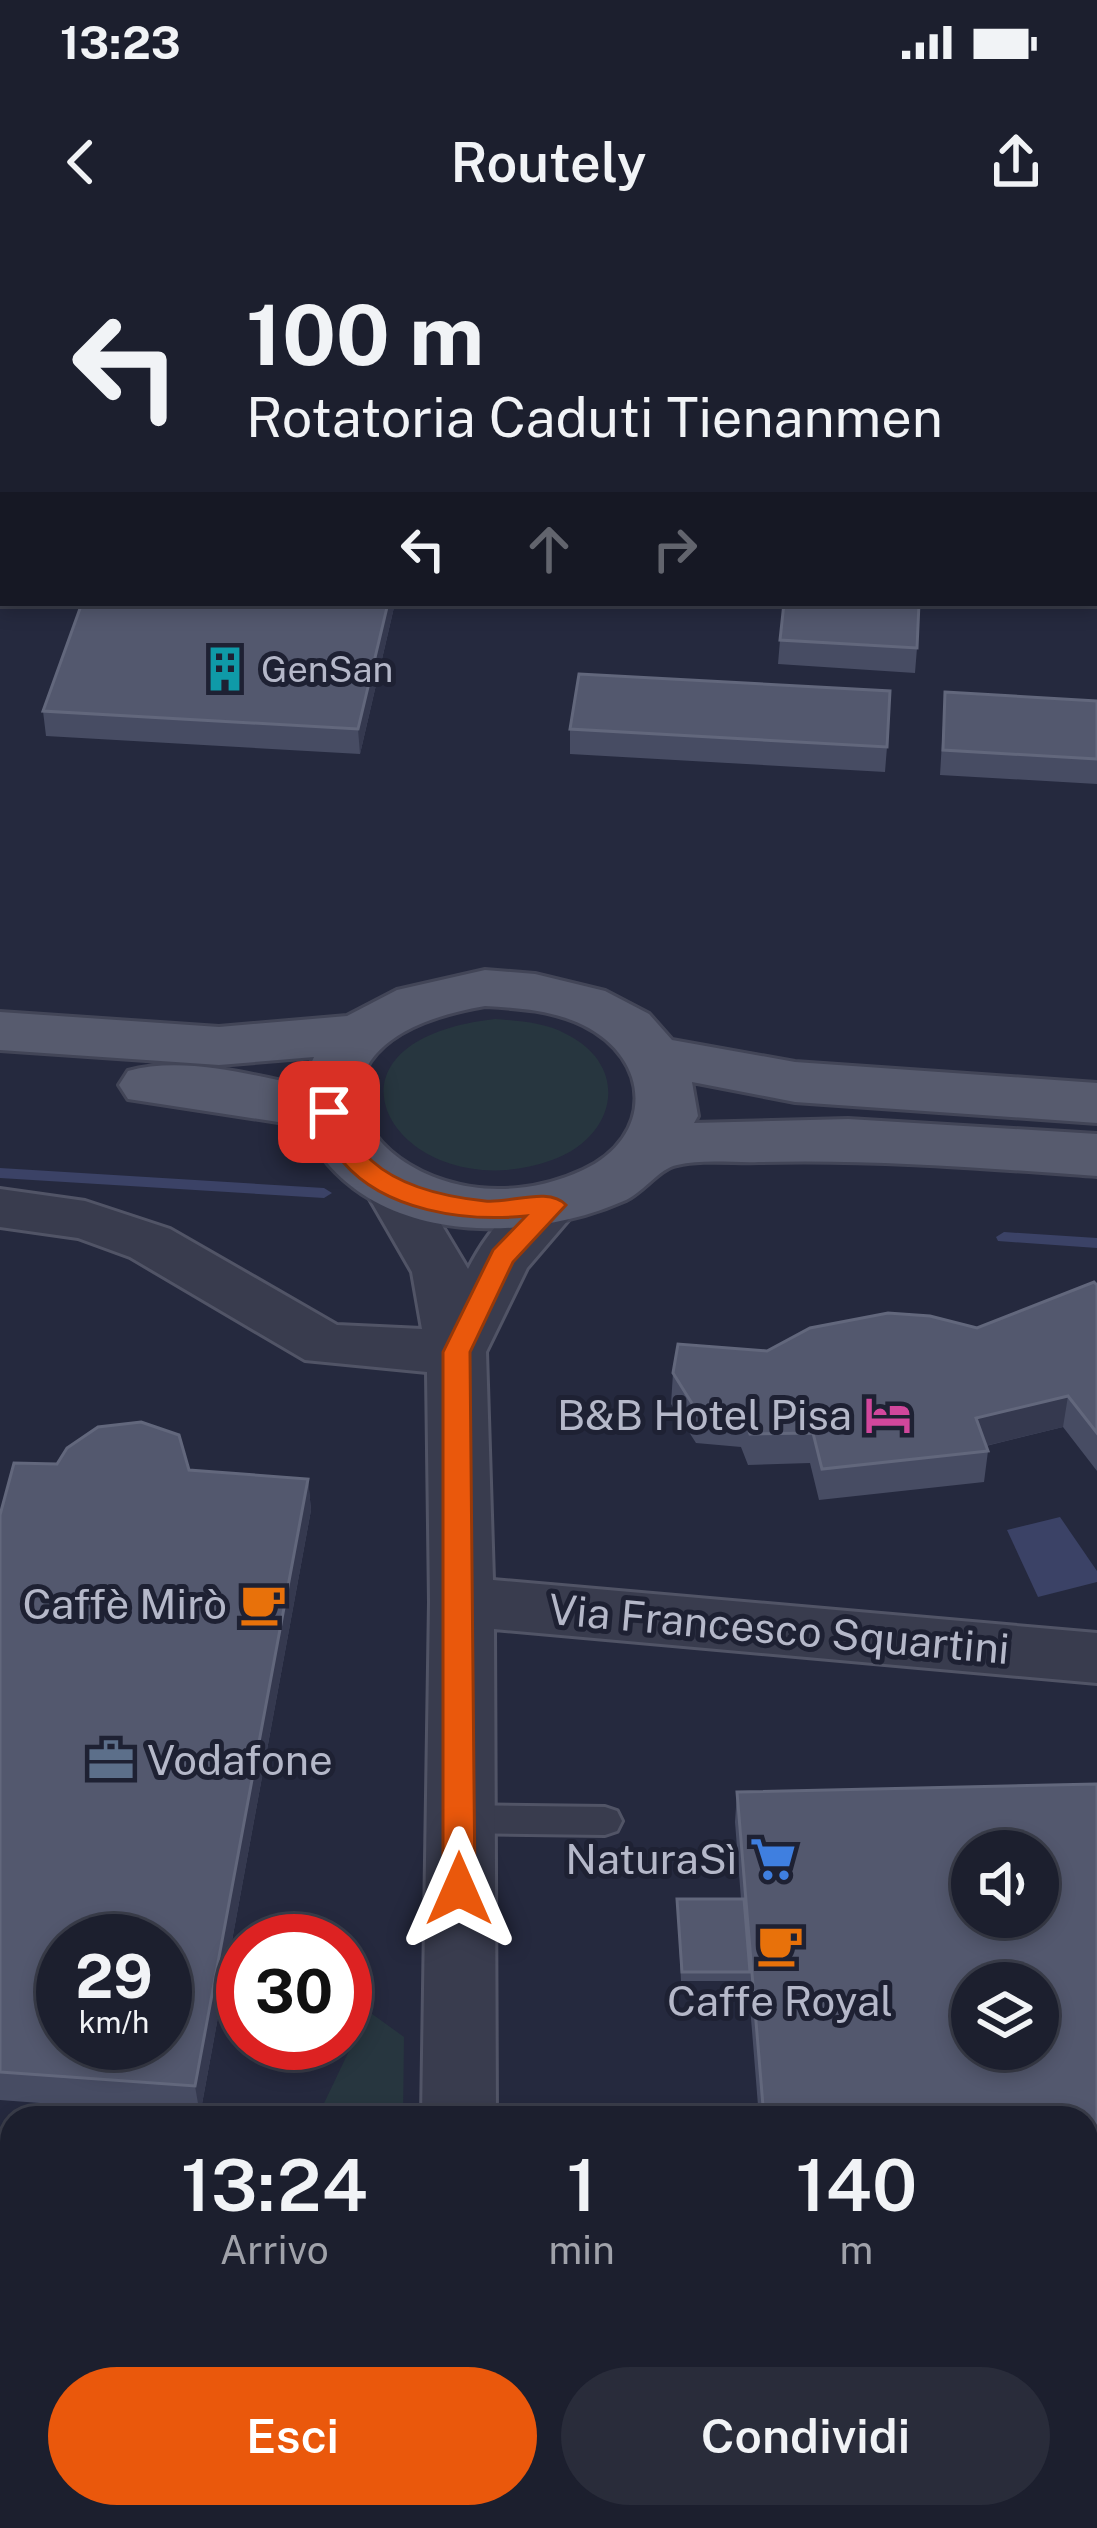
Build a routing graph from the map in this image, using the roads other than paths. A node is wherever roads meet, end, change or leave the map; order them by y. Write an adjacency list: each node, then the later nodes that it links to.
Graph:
1 (0, 1031): 2 (main road)
2 (362, 1034): 3 (main road); 6 (main road)
3 (654, 1056): 5 (main road); 7 (main road)
4 (0, 1075): 6 (main road)
5 (1097, 1103)
6 (329, 1112): 9 (main road)
7 (652, 1145): 8 (main road); 10 (main road)
8 (1097, 1155)
9 (391, 1187): 10 (main road); 12 (street)
10 (553, 1205): 12 (street)
11 (0, 1208): 12 (street)
12 (456, 1352): 13 (street)
13 (462, 1602): 14 (street, Via Francesco Squartini); 15 (street)
14 (1097, 1658)
15 (458, 1820): 16 (lane); 17 (street)
16 (605, 1821)
17 (459, 2106)

